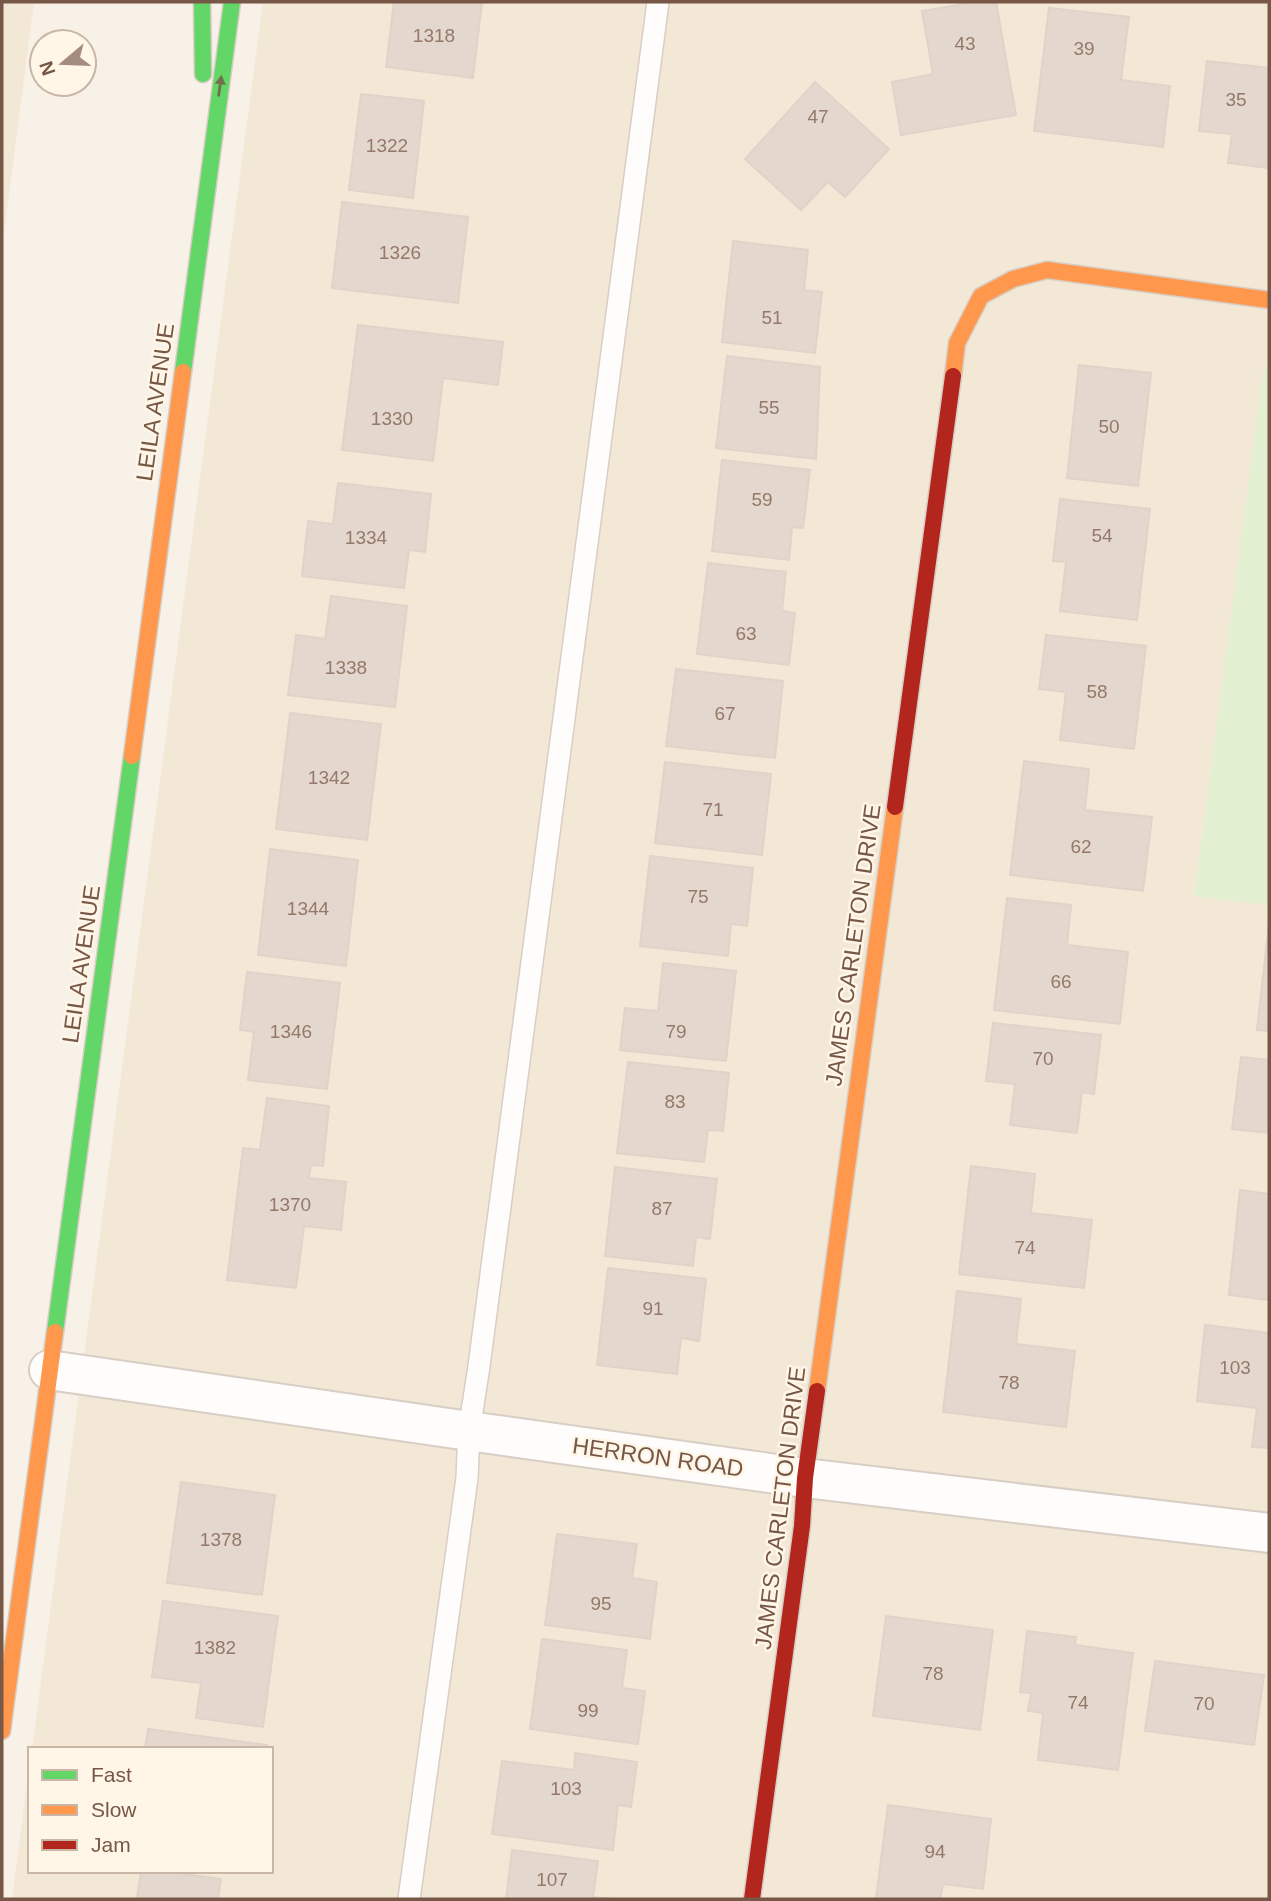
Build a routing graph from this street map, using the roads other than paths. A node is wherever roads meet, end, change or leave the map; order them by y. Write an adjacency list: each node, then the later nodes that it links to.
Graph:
1 (202, 2): 4 (street, LEILA AVENUE)
2 (232, 2): 4 (street, LEILA AVENUE, one-way to 2)
3 (658, 2): 7 (lane)
4 (204, 202): 6 (street, LEILA AVENUE)
5 (1269, 300): 8 (street, JAMES CARLETON DRIVE)
6 (49, 1370): 7 (street, HERRON ROAD); 10 (street, LEILA AVENUE)
7 (469, 1431): 8 (street, HERRON ROAD); 11 (lane)
8 (806, 1478): 9 (street, HERRON ROAD); 12 (street, JAMES CARLETON DRIVE)
9 (1269, 1533)
10 (2, 1731)
11 (409, 1899)
12 (752, 1899)

